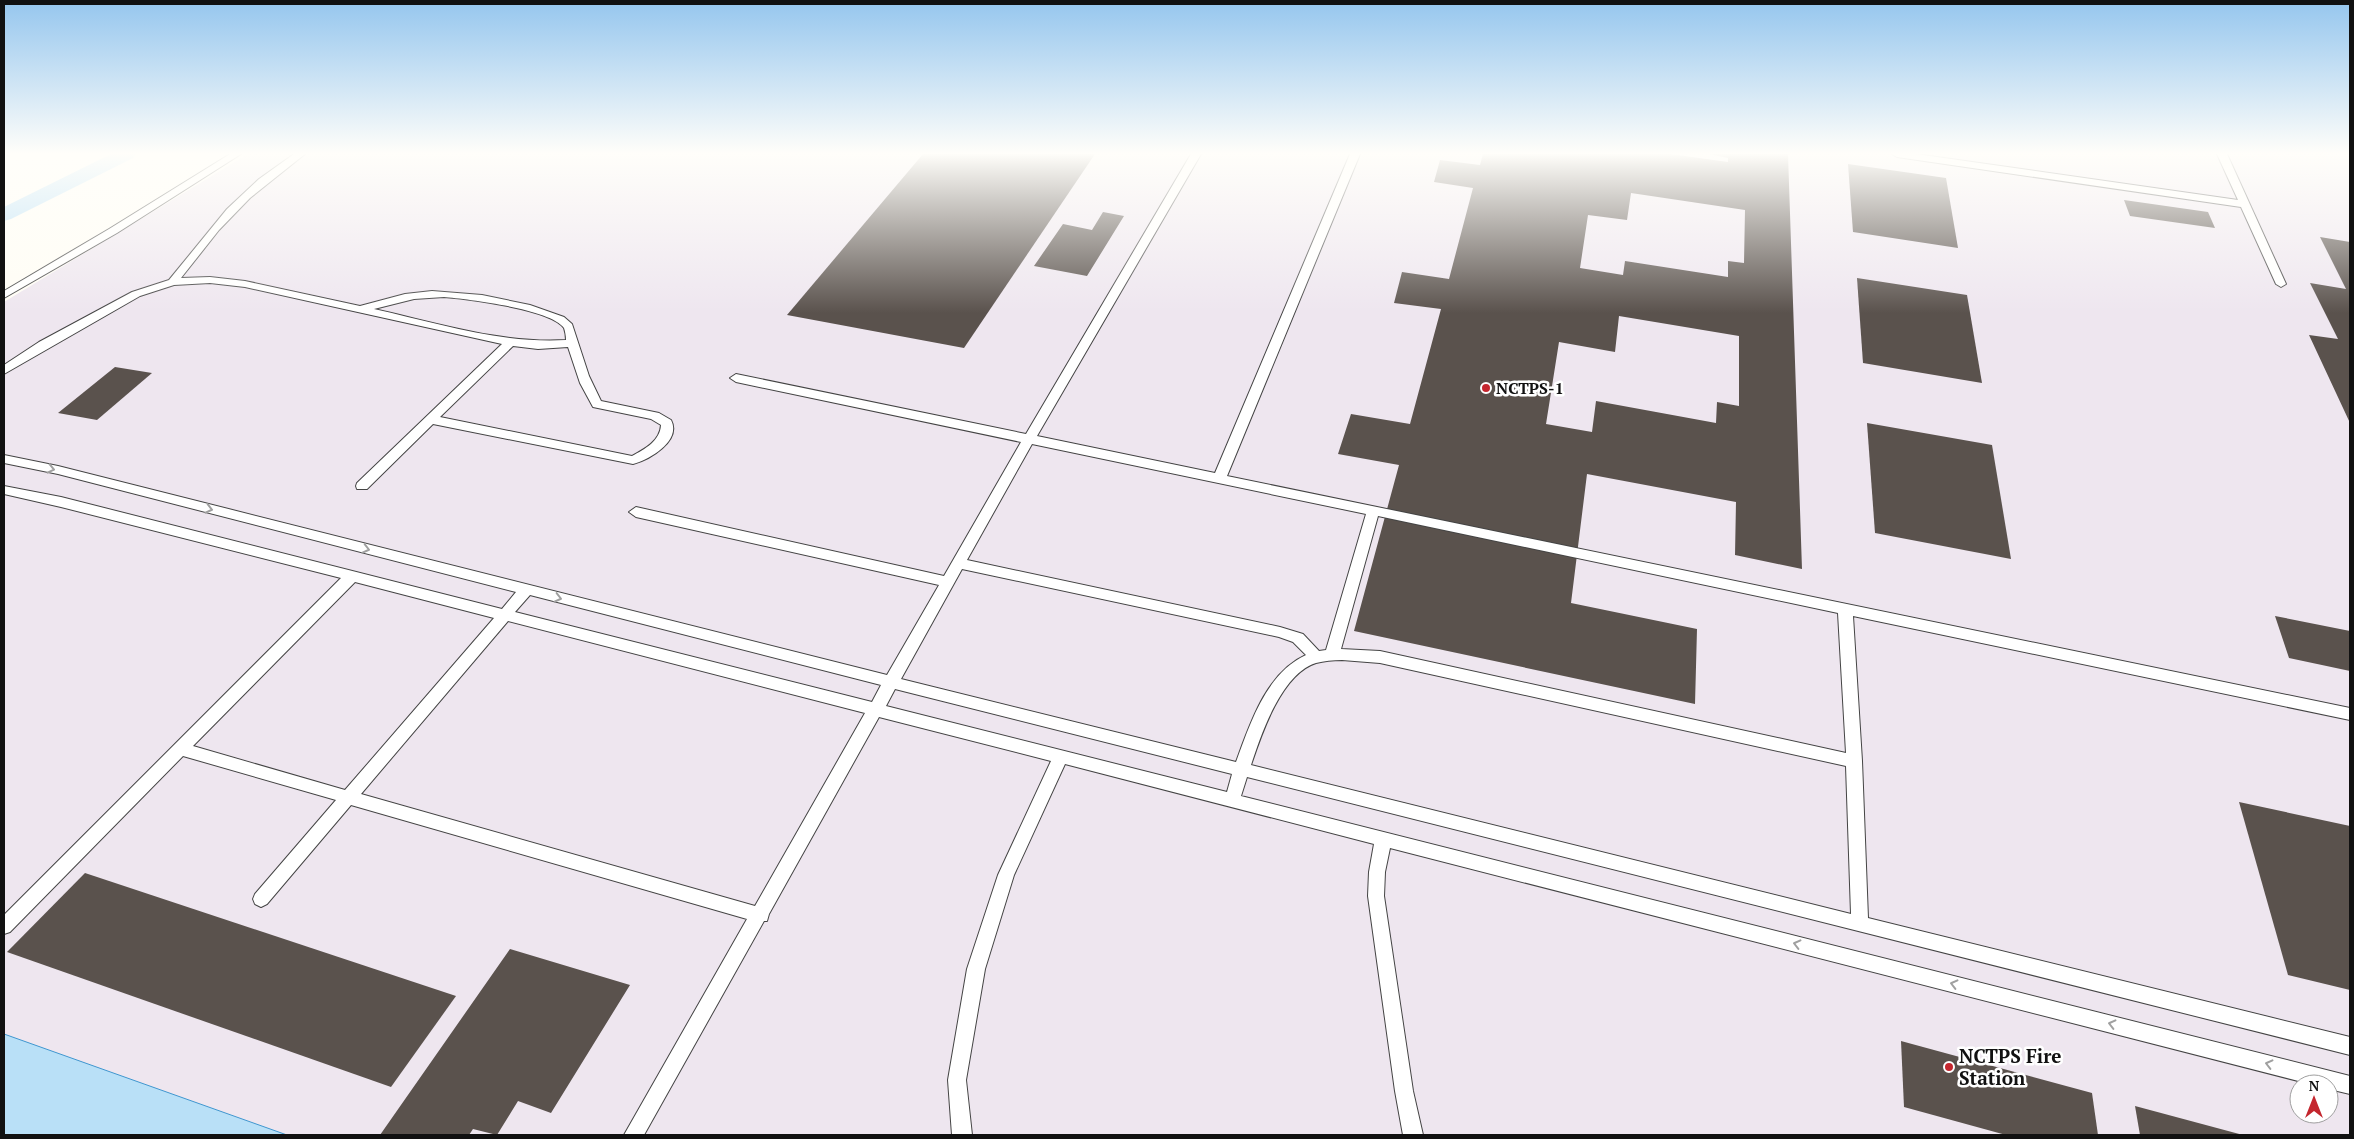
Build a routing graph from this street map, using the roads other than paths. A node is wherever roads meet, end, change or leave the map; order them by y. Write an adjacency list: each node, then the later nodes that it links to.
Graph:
1 (151, 207): 8 (lane)
2 (233, 207): 6 (lane)
3 (1165, 207): 15 (lane)
4 (1332, 207): 17 (lane)
5 (2245, 207): 7 (lane)
6 (173, 282): 9 (lane); 12 (lane)
7 (2281, 284)
8 (4, 295)
9 (360, 308): 10 (lane); 11 (lane)
10 (510, 342): 11 (lane); 14 (lane)
11 (573, 344): 14 (lane)
12 (4, 370)
13 (736, 378): 15 (lane)
14 (431, 419): 18 (lane)
15 (1029, 439): 17 (lane); 22 (lane)
16 (4, 459): 25 (lane, one-way to 25)
17 (1219, 478): 20 (lane)
18 (362, 486)
19 (4, 490): 23 (lane)
20 (1373, 510): 26 (lane); 28 (lane)
21 (636, 512): 24 (lane)
22 (958, 564): 24 (lane); 28 (lane)
23 (351, 577): 27 (lane); 32 (lane)
24 (948, 582): 29 (lane)
25 (526, 590): 27 (lane); 29 (lane, one-way to 29)
26 (1845, 609): 31 (lane); 34 (lane)
27 (505, 616): 30 (lane); 36 (lane)
28 (1324, 657): 34 (lane); 35 (lane)
29 (891, 682): 30 (lane); 35 (lane)
30 (875, 710): 33 (lane); 40 (lane)
31 (2350, 714)
32 (179, 749): 36 (lane); 42 (lane)
33 (1061, 757): 37 (lane); 46 (lane)
34 (1854, 761): 41 (lane)
35 (1242, 769): 37 (lane); 41 (lane)
36 (350, 796): 39 (lane); 40 (lane)
37 (1232, 800): 38 (lane)
38 (1383, 839): 44 (lane, one-way to 38); 47 (lane)
39 (261, 899)
40 (761, 915): 45 (lane)
41 (1860, 924): 43 (lane)
42 (4, 926)
43 (2350, 1046)
44 (2350, 1085)
45 (634, 1135)
46 (962, 1135)
47 (1413, 1135)

